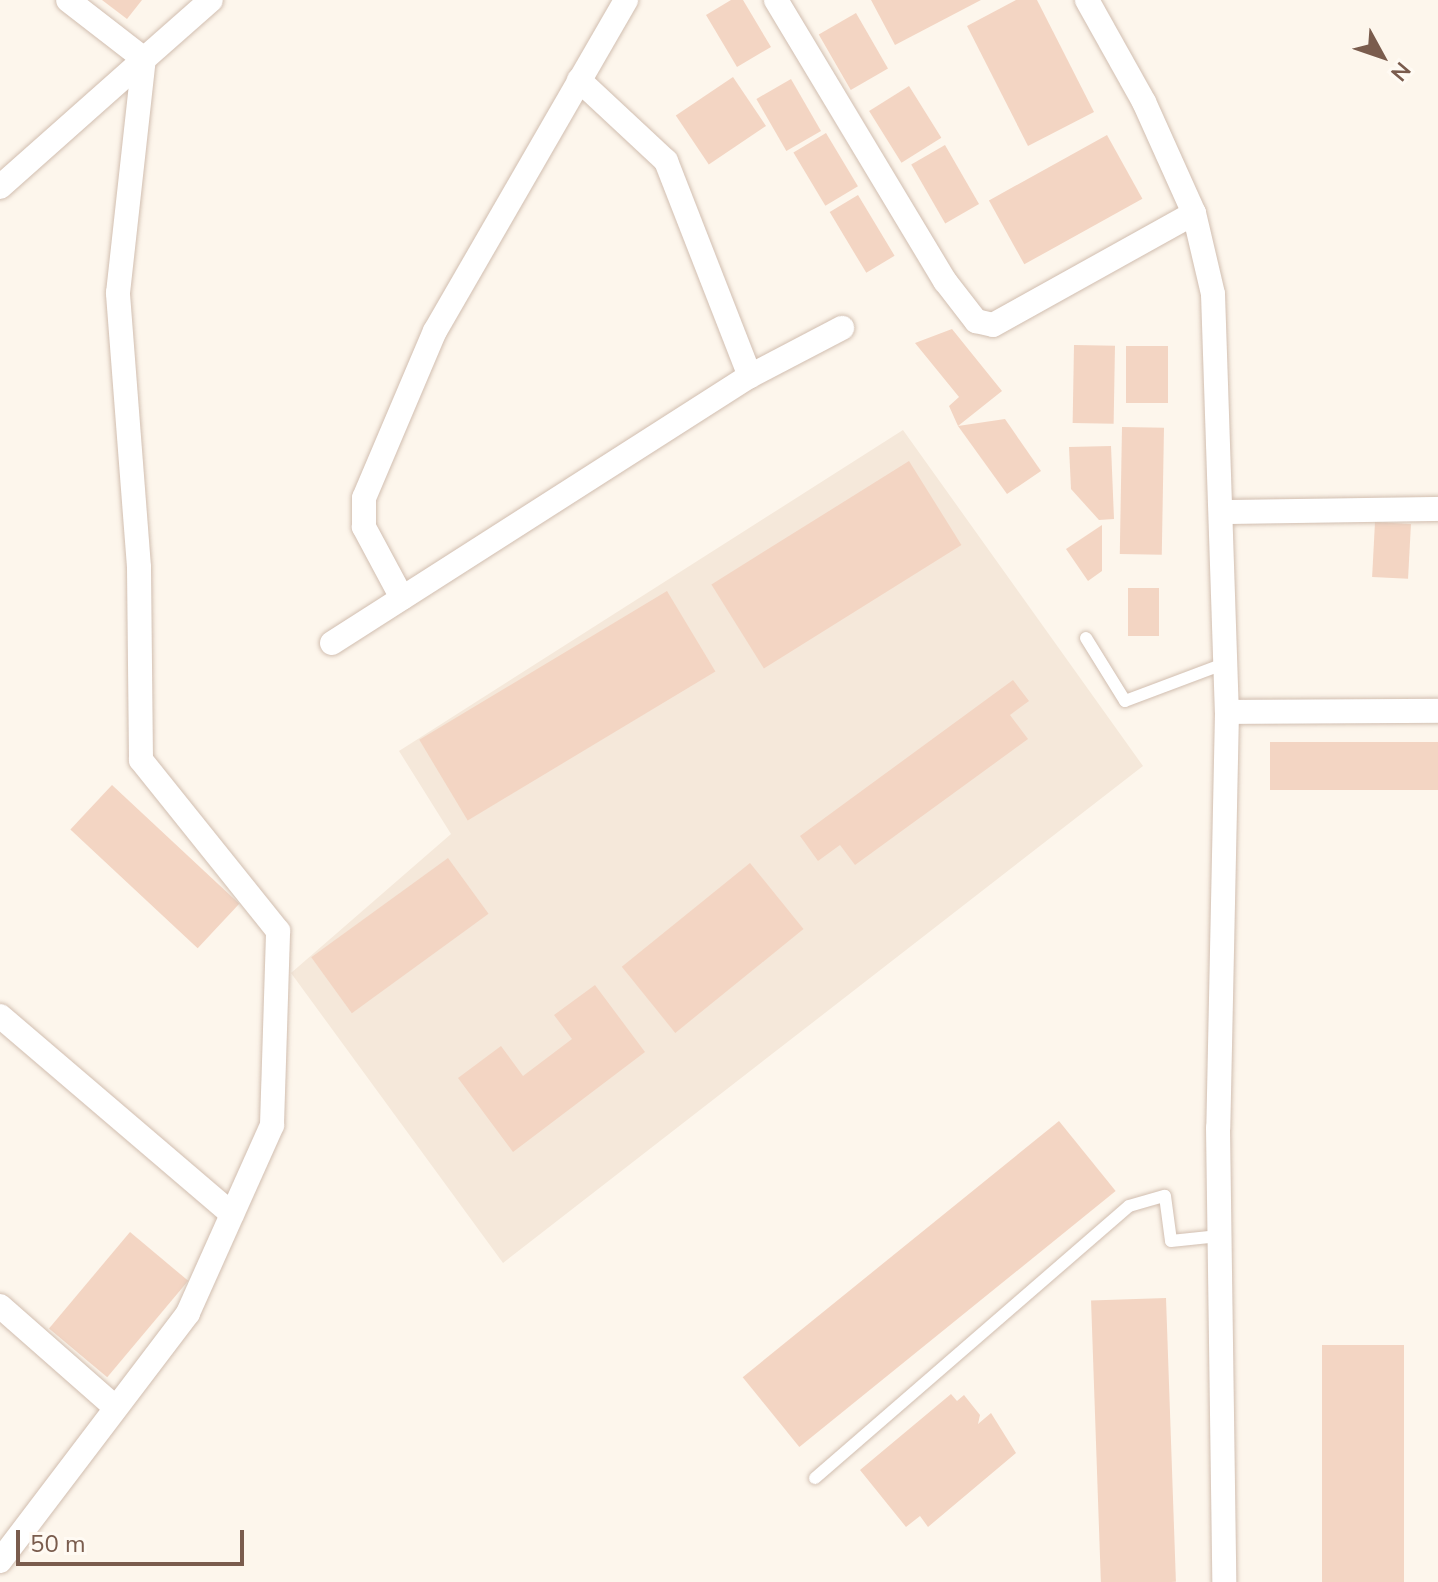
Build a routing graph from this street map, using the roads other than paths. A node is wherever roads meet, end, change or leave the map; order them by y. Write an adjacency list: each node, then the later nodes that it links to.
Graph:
1 (68, 0): 6 (street)
2 (211, 0): 6 (street)
3 (626, 0): 7 (street)
4 (776, 0): 9 (street)
5 (1087, 0): 9 (street)
6 (144, 59): 8 (street); 21 (street)
7 (579, 80): 11 (street); 14 (street)
8 (0, 187)
9 (1194, 213): 13 (street)
10 (842, 328): 11 (street)
11 (750, 376): 14 (street)
12 (1438, 509): 13 (street)
13 (1224, 512): 17 (street)
14 (402, 598): 16 (street)
15 (1086, 638): 17 (lane)
16 (332, 643)
17 (1226, 663): 19 (street)
18 (1438, 711): 19 (street)
19 (1227, 712): 22 (street)
20 (0, 1016): 21 (street)
21 (232, 1214): 24 (street)
22 (1219, 1236): 25 (lane); 27 (street)
23 (0, 1306): 24 (street)
24 (116, 1408): 26 (street)
25 (815, 1478)
26 (0, 1561)
27 (1224, 1582)

